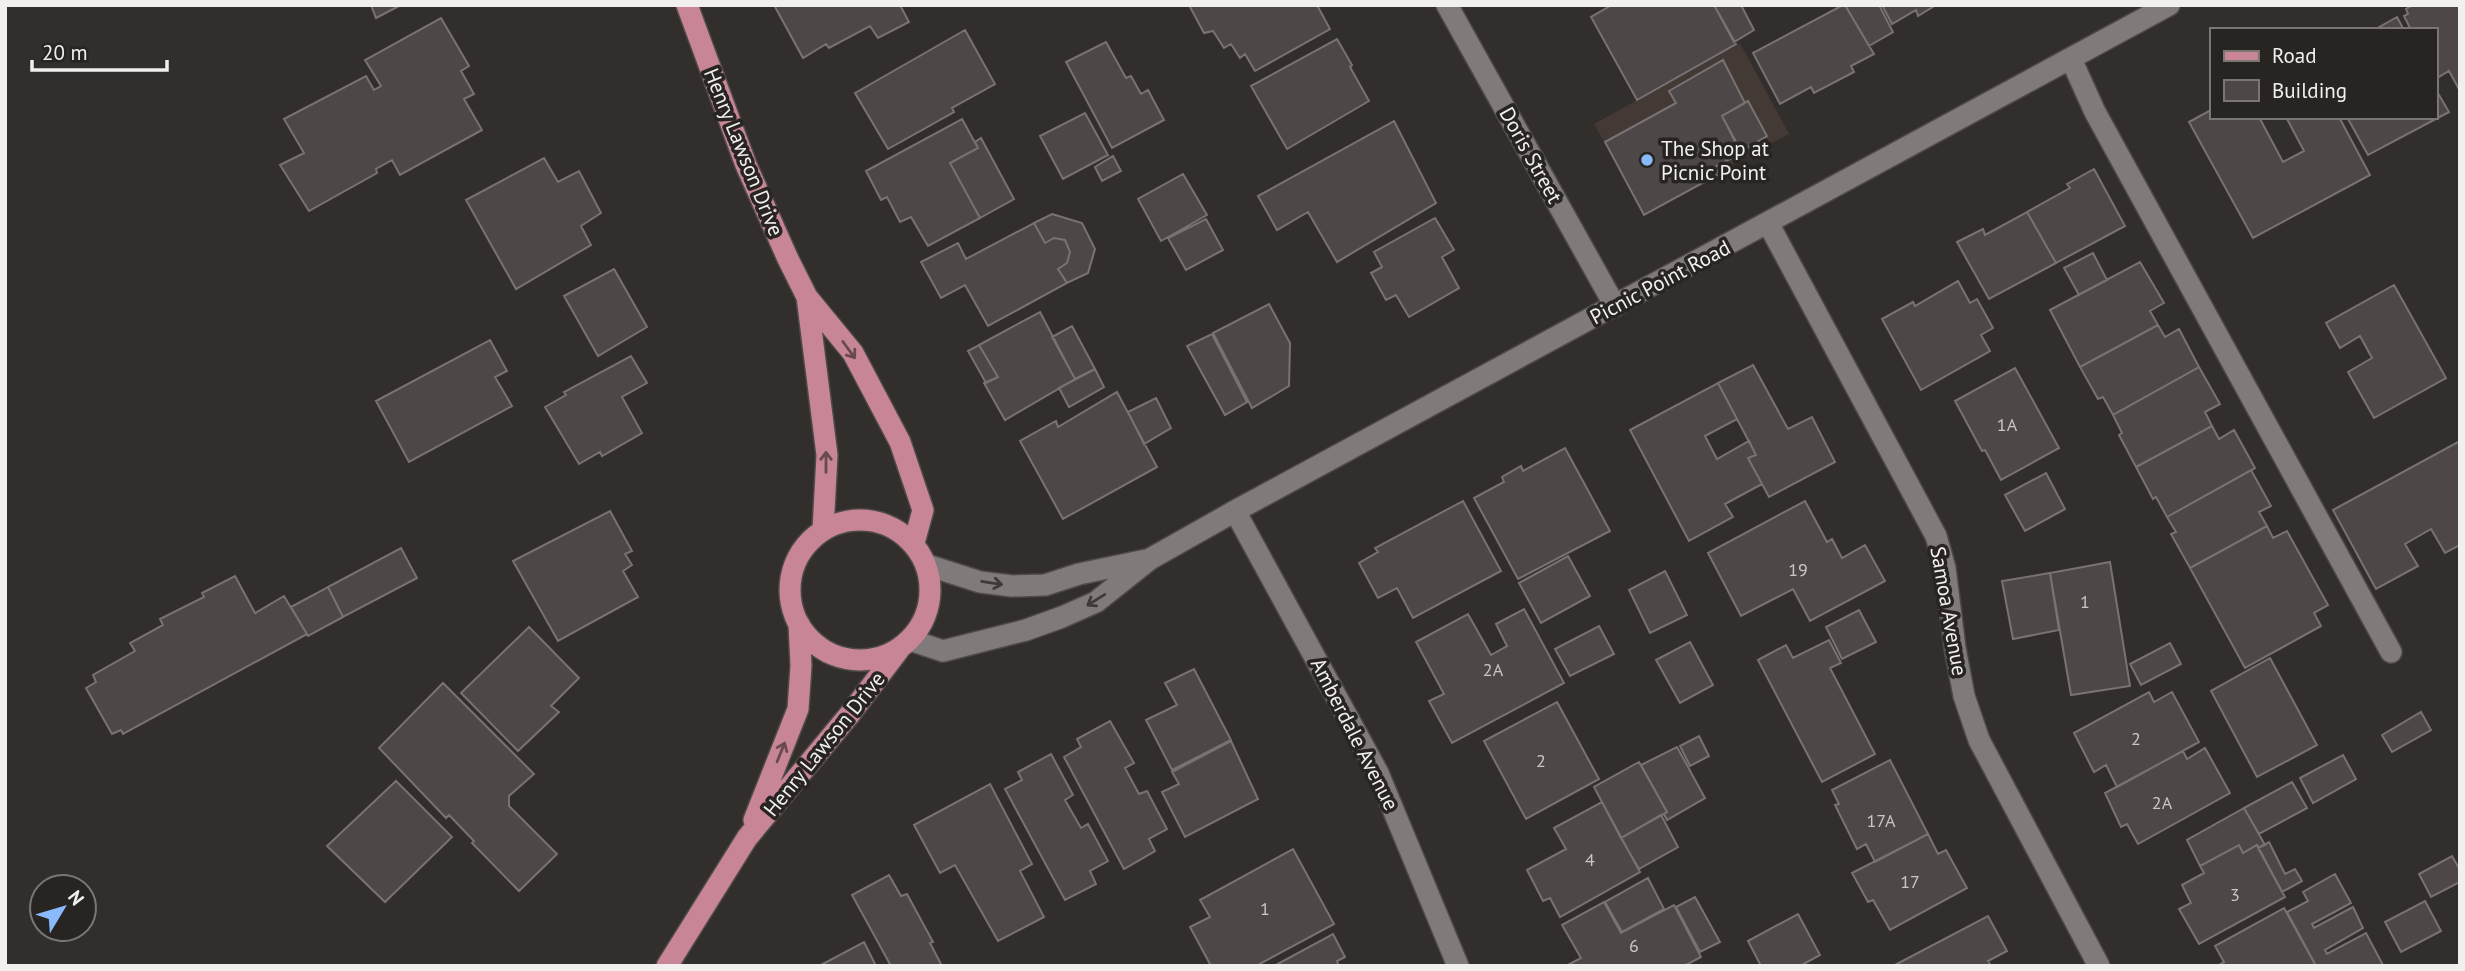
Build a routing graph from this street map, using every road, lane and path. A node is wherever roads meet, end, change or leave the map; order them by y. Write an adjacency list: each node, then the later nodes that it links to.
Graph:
1 (687, 5): 6 (main road, Henry Lawson Drive)
2 (1447, 5): 7 (street, Doris Street)
3 (2169, 5): 4 (street, Picnic Point Road)
4 (2071, 59): 5 (street, Picnic Point Road); 15 (street)
5 (1768, 223): 7 (street, Picnic Point Road); 19 (street, Samoa Avenue)
6 (807, 296): 9 (main road, Henry Lawson Drive, one-way to 6); 10 (main road, Henry Lawson Drive, one-way to 10)
7 (1615, 306): 8 (street, Picnic Point Road)
8 (1235, 511): 11 (street, Picnic Point Road); 18 (street, Amberdale Avenue)
9 (822, 530): 10 (main road); 13 (main road)
10 (914, 543): 12 (main road)
11 (1150, 559): 12 (street, Picnic Point Road, one-way to 11); 14 (street, Picnic Point Road, one-way to 14)
12 (927, 565): 14 (main road)
13 (799, 624): 14 (main road); 16 (main road, Henry Lawson Drive, one-way to 13)
14 (905, 645): 16 (main road, Henry Lawson Drive)
15 (2391, 652)
16 (747, 838): 17 (main road, Henry Lawson Drive)
17 (667, 966)
18 (1458, 966)
19 (2099, 966)

